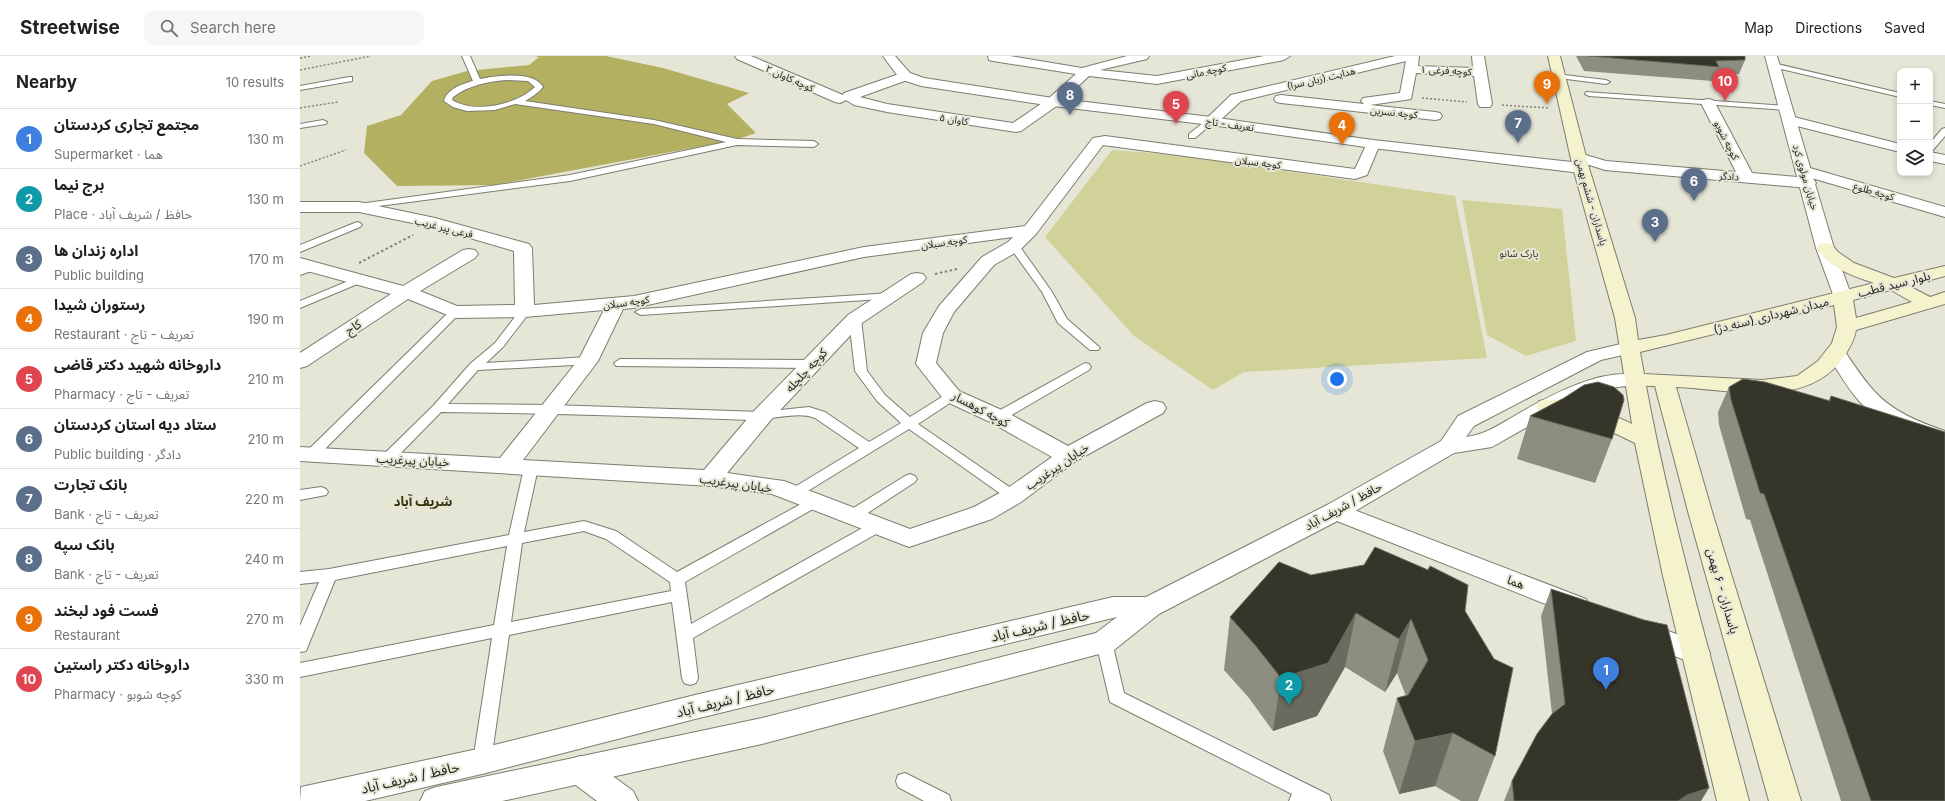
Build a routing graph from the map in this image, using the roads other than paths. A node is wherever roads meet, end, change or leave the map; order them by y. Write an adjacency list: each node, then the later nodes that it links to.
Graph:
1 (466, 56): 18 (lane)
2 (741, 56): 24 (street, کوچه کاوان ۲)
3 (889, 56): 15 (street)
4 (1072, 56): 13 (street)
5 (1143, 56): 13 (street)
6 (1284, 56): 10 (street, کوچه مانی)
7 (1478, 56): 14 (street)
8 (1554, 56): 16 (main road, پاسداران - ششم بهمن)
9 (992, 57): 13 (street, کوچه مانی)
10 (1254, 59): 13 (street, کوچه مانی); 19 (street)
11 (1412, 60): 14 (street, کوچه فرغی ۱); 19 (street, هدایت (زبان سرا)); 31 (street)
12 (1772, 60): 23 (lane); 33 (street, خیابان مولوی کرد)
13 (1087, 70): 27 (street, کاوان ۵)
14 (1480, 72): 29 (street)
15 (905, 76): 24 (street); 27 (street, تعریف - تاج)
16 (1559, 76): 20 (lane); 47 (main road, پاسداران - ششم بهمن)
17 (349, 79): 21 (lane)
18 (477, 82): 26 (lane); 26 (lane)
19 (1299, 82): 35 (street, هدایت (زبان سرا))
20 (1606, 82)
21 (300, 88)
22 (1589, 94): 28 (lane)
23 (1897, 94)
24 (844, 98): 27 (street, کاوان ۵)
25 (1281, 99): 31 (street, کوچه نسرین)
26 (515, 102): 40 (lane)
27 (1054, 102): 35 (street, تعریف - تاج)
28 (1708, 103): 33 (lane); 48 (street, کوچه شوبو)
29 (1486, 104)
30 (1933, 104): 32 (lane)
31 (1340, 106): 34 (street, کوچه نسرین)
32 (1945, 106)
33 (1788, 114): 44 (street); 49 (street, خیابان مولوی کرد)
34 (1435, 116)
35 (1211, 121): 39 (lane); 42 (street, تعریف - تاج)
36 (323, 122): 37 (lane)
37 (300, 126)
38 (1945, 131): 43 (lane)
39 (1192, 136)
40 (737, 142): 41 (lane); 51 (lane)
41 (814, 144)
42 (1373, 144): 47 (street, تعریف - تاج); 54 (street, کوچه سبلان)
43 (1933, 145)
44 (1897, 147)
45 (1933, 157): 46 (street)
46 (1945, 160)
47 (1580, 163): 48 (street, دادگر); 76 (main road, پاسداران - ششم بهمن)
48 (1746, 177): 49 (street, دادگر)
49 (1806, 177): 52 (street, کوچه طلوع); 56 (street, خیابان مولوی کرد)
50 (300, 207): 51 (street, فرعی پیر غریب)
51 (359, 207): 71 (street, فرعی پیر غریب)
52 (1945, 212)
53 (357, 225): 57 (lane)
54 (1030, 230): 55 (street); 68 (street, کوچه سبلان)
55 (1014, 246): 75 (lane); 87 (street, کوچه کوهسار)
56 (1825, 248): 63 (main road); 66 (street, خیابان مولوی کرد)
57 (300, 249)
58 (469, 254): 64 (street, کاج)
59 (304, 267): 62 (street, کوچه سبلان)
60 (1945, 271): 63 (main road, بلوار سید قطب)
61 (917, 278): 65 (street, کوچه چلچله)
62 (358, 280): 64 (street, کوچه سبلان); 69 (lane)
63 (1892, 284): 66 (main road, بلوار سید قطب); 67 (main road)
64 (406, 292): 70 (street, کوچه سبلان); 79 (street, کاج)
65 (892, 296): 72 (lane); 73 (street, کوچه چلچله)
66 (1843, 297): 74 (main road, میدان شهرداری (سنه دژ)); 76 (main road, میدان شهرداری (سنه دژ))
67 (1936, 301): 74 (main road)
68 (616, 304): 71 (street, کوچه سبلان); 78 (street)
69 (300, 306)
70 (455, 312): 71 (street, کوچه سبلان); 102 (lane)
71 (525, 312): 82 (lane)
72 (641, 312)
73 (854, 319): 81 (street, کوچه چلچله); 95 (lane)
74 (1847, 327): 77 (main road)
75 (1094, 348)
76 (1629, 348): 84 (main road); 99 (street, حافظ / شریف آباد)
77 (1836, 353): 86 (main road); 98 (street)
78 (588, 361): 82 (lane); 92 (street)
79 (300, 362)
80 (620, 363): 81 (lane)
81 (810, 364): 93 (street, کوچه چلچله)
82 (474, 367): 90 (lane)
83 (1085, 367): 94 (lane)
84 (1634, 380): 85 (main road); 89 (street, حافظ / شریف آباد); 97 (main road)
85 (1664, 380): 86 (main road); 142 (main road, پاسداران - ۶ بهمن)
86 (1741, 385): 88 (street)
87 (952, 396): 94 (street, کوچه کوهسار); 95 (lane)
88 (1794, 403)
89 (1547, 406): 97 (main road); 99 (street, حافظ / شریف آباد)
90 (438, 408): 92 (lane); 104 (lane)
91 (1155, 408): 103 (street, خیابان پیرغریب)
92 (551, 409): 93 (lane); 105 (street)
93 (762, 416): 100 (lane); 107 (street, کوچه چلچله)
94 (998, 417): 103 (street, کوچه کوهسار)
95 (910, 424): 100 (lane); 112 (lane)
96 (1877, 431): 101 (street)
97 (1645, 439): 129 (main road)
98 (1945, 439)
99 (1449, 446): 114 (street, حافظ / شریف آباد)
100 (868, 448): 110 (lane)
101 (1945, 453)
102 (306, 454): 104 (street, خیابان پیرغریب)
103 (1068, 456): 112 (street, خیابان پیرغریب)
104 (387, 459): 105 (street, خیابان پیرغریب)
105 (507, 466): 106 (street, خیابان پیرغریب)
106 (531, 468): 107 (street, خیابان پیرغریب); 117 (lane)
107 (710, 478): 110 (street, خیابان پیرغریب)
108 (910, 479): 115 (lane)
109 (320, 492): 111 (lane)
110 (793, 494): 113 (street, خیابان پیرغریب)
111 (300, 495)
112 (1013, 496): 116 (street, خیابان پیرغریب)
113 (814, 502): 115 (street, خیابان پیرغریب); 120 (lane)
114 (1336, 511): 122 (street, حافظ / شریف آباد); 123 (street, هما)
115 (852, 516): 116 (street, خیابان پیرغریب)
116 (878, 526): 126 (lane)
117 (515, 540): 118 (lane); 120 (lane); 125 (lane)
118 (329, 575): 119 (lane); 128 (lane)
119 (300, 578)
120 (677, 579): 121 (lane)
121 (679, 595): 125 (lane); 126 (lane)
122 (1150, 607): 127 (street, حافظ / شریف آباد); 132 (street, حافظ / شریف آباد)
123 (1595, 614)
124 (1625, 625): 129 (street)
125 (502, 631): 130 (lane); 132 (lane)
126 (685, 635): 131 (lane)
127 (1104, 642): 133 (street, حافظ / شریف آباد); 135 (lane)
128 (300, 646)
129 (1696, 653): 141 (main road)
130 (300, 670)
131 (690, 678)
132 (482, 760): 136 (street, حافظ / شریف آباد)
133 (580, 770): 137 (street, حافظ / شریف آباد); 138 (street)
134 (905, 781): 139 (lane)
135 (1301, 796): 140 (lane)
136 (301, 801)
137 (436, 801)
138 (622, 801)
139 (942, 801)
140 (1322, 801)
141 (1733, 801)
142 (1785, 801)

